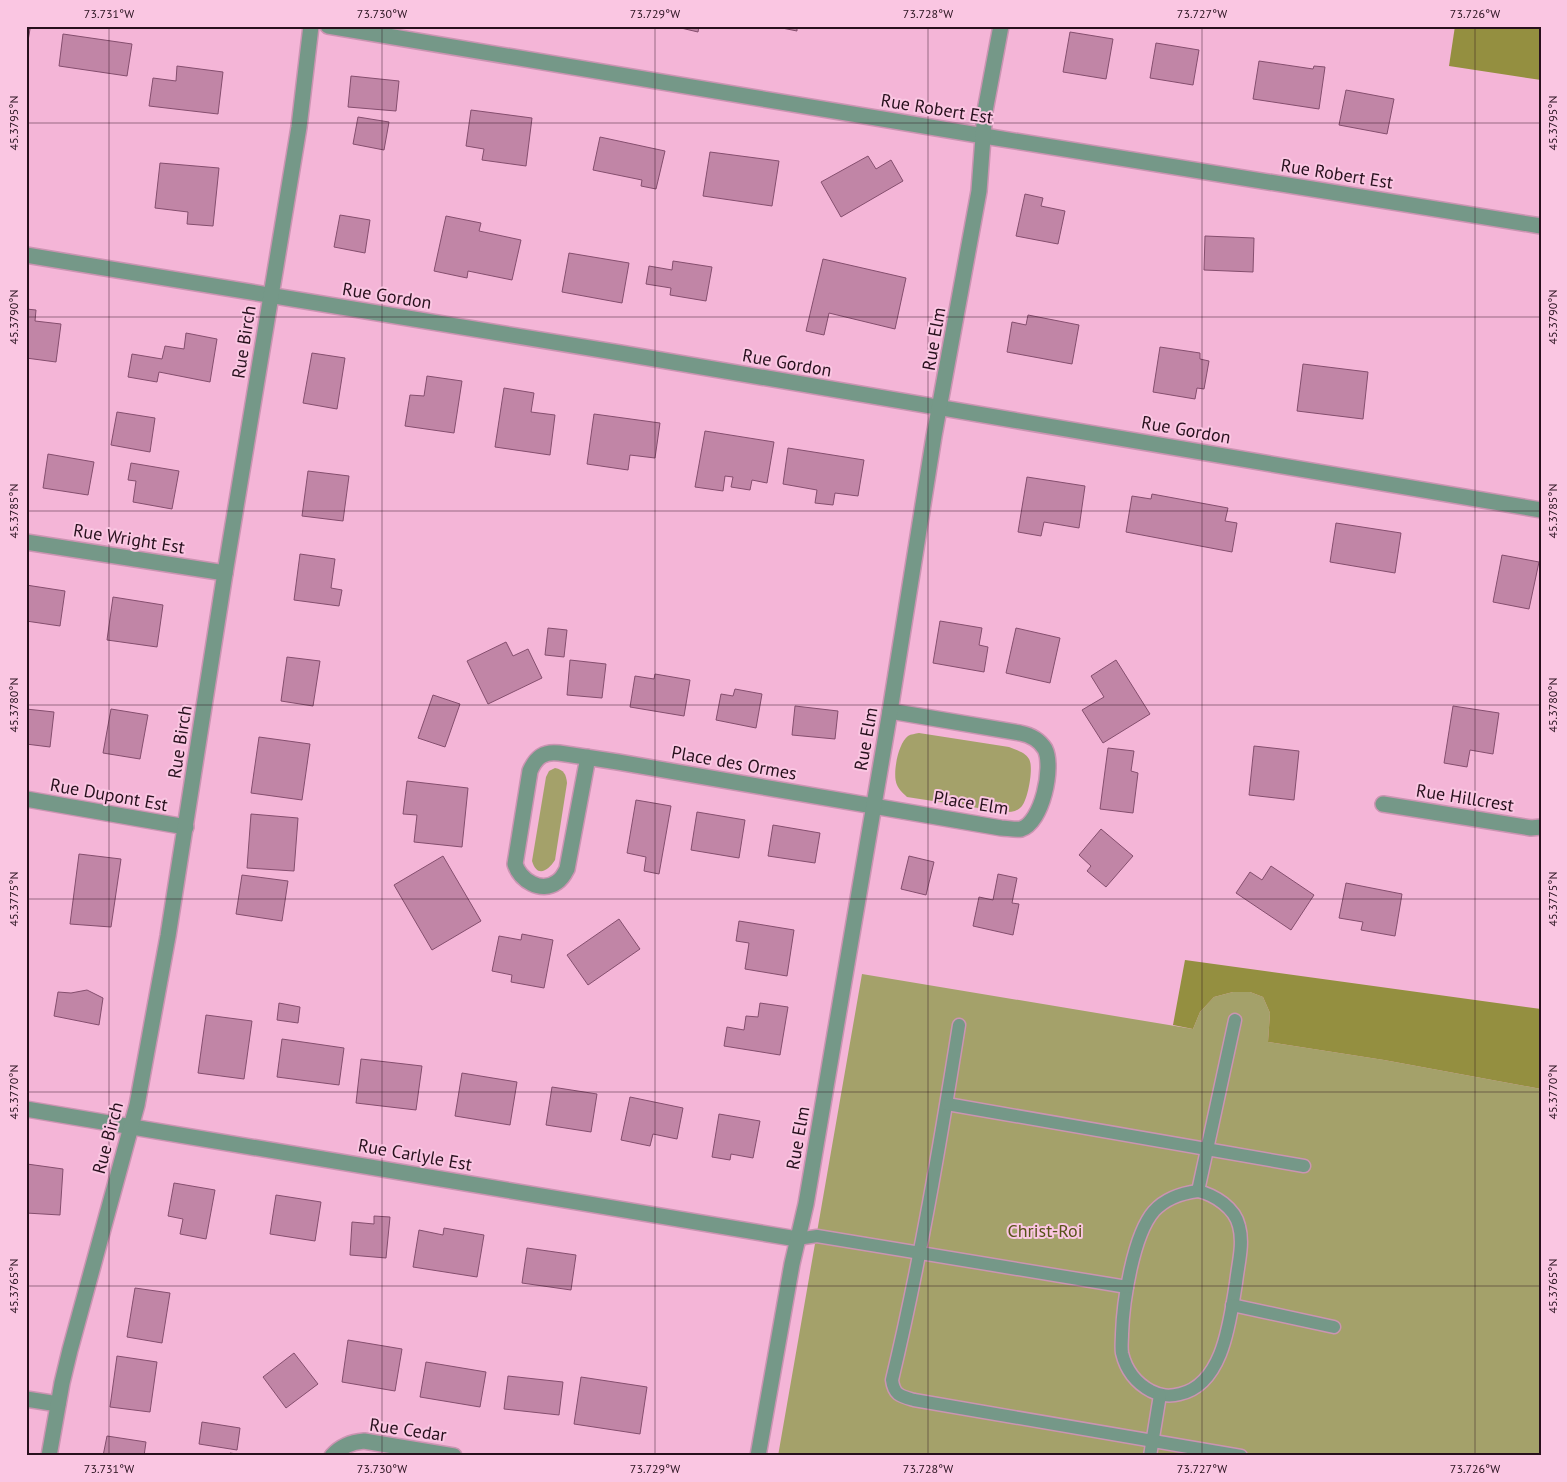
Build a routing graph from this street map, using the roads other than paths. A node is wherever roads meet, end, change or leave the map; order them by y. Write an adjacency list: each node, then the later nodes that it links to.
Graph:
1 (311, 26): 7 (street, Rue Birch)
2 (328, 26): 4 (street, Rue Robert Est)
3 (1001, 26): 4 (street, Rue Elm)
4 (984, 136): 5 (street, Rue Robert Est); 8 (street, Rue Elm)
5 (1541, 226)
6 (26, 255): 7 (street, Rue Gordon)
7 (271, 296): 8 (street, Rue Gordon); 11 (street, Rue Birch)
8 (940, 408): 9 (street, Rue Gordon); 12 (street, Rue Elm)
9 (1541, 510)
10 (26, 542): 11 (street, Rue Wright Est)
11 (225, 573): 17 (street, Rue Birch)
12 (890, 710): 16 (street, Rue Elm); 16 (street, Place Elm)
13 (588, 757): 13 (street, Place des Ormes); 16 (street, Place des Ormes)
14 (26, 799): 17 (street, Rue Dupont Est)
15 (1383, 804): 18 (street, Rue Hillcrest)
16 (874, 806): 27 (street, Rue Elm)
17 (186, 827): 23 (street, Rue Birch)
18 (1541, 827)
19 (1235, 1020): 24 (lane)
20 (959, 1025): 21 (lane)
21 (947, 1104): 24 (lane); 28 (lane)
22 (26, 1109): 23 (street, Rue Carlyle Est)
23 (131, 1126): 27 (street, Rue Carlyle Est); 34 (street, Rue Birch)
24 (1208, 1150): 25 (lane); 26 (lane)
25 (1304, 1166)
26 (1198, 1191): 29 (lane); 30 (lane)
27 (797, 1239): 28 (lane); 39 (street, Rue Elm)
28 (920, 1252): 29 (lane); 35 (lane)
29 (1127, 1287): 32 (lane)
30 (1232, 1305): 31 (lane); 32 (lane)
31 (1334, 1327)
32 (1160, 1395): 35 (lane)
33 (26, 1399): 34 (street)
34 (58, 1404): 36 (street, Rue Birch)
35 (1152, 1441): 40 (lane); 41 (lane)
36 (49, 1456)
37 (332, 1456): 38 (street, Rue Cedar)
38 (454, 1456)
39 (758, 1456)
40 (1150, 1456)
41 (1240, 1456)

